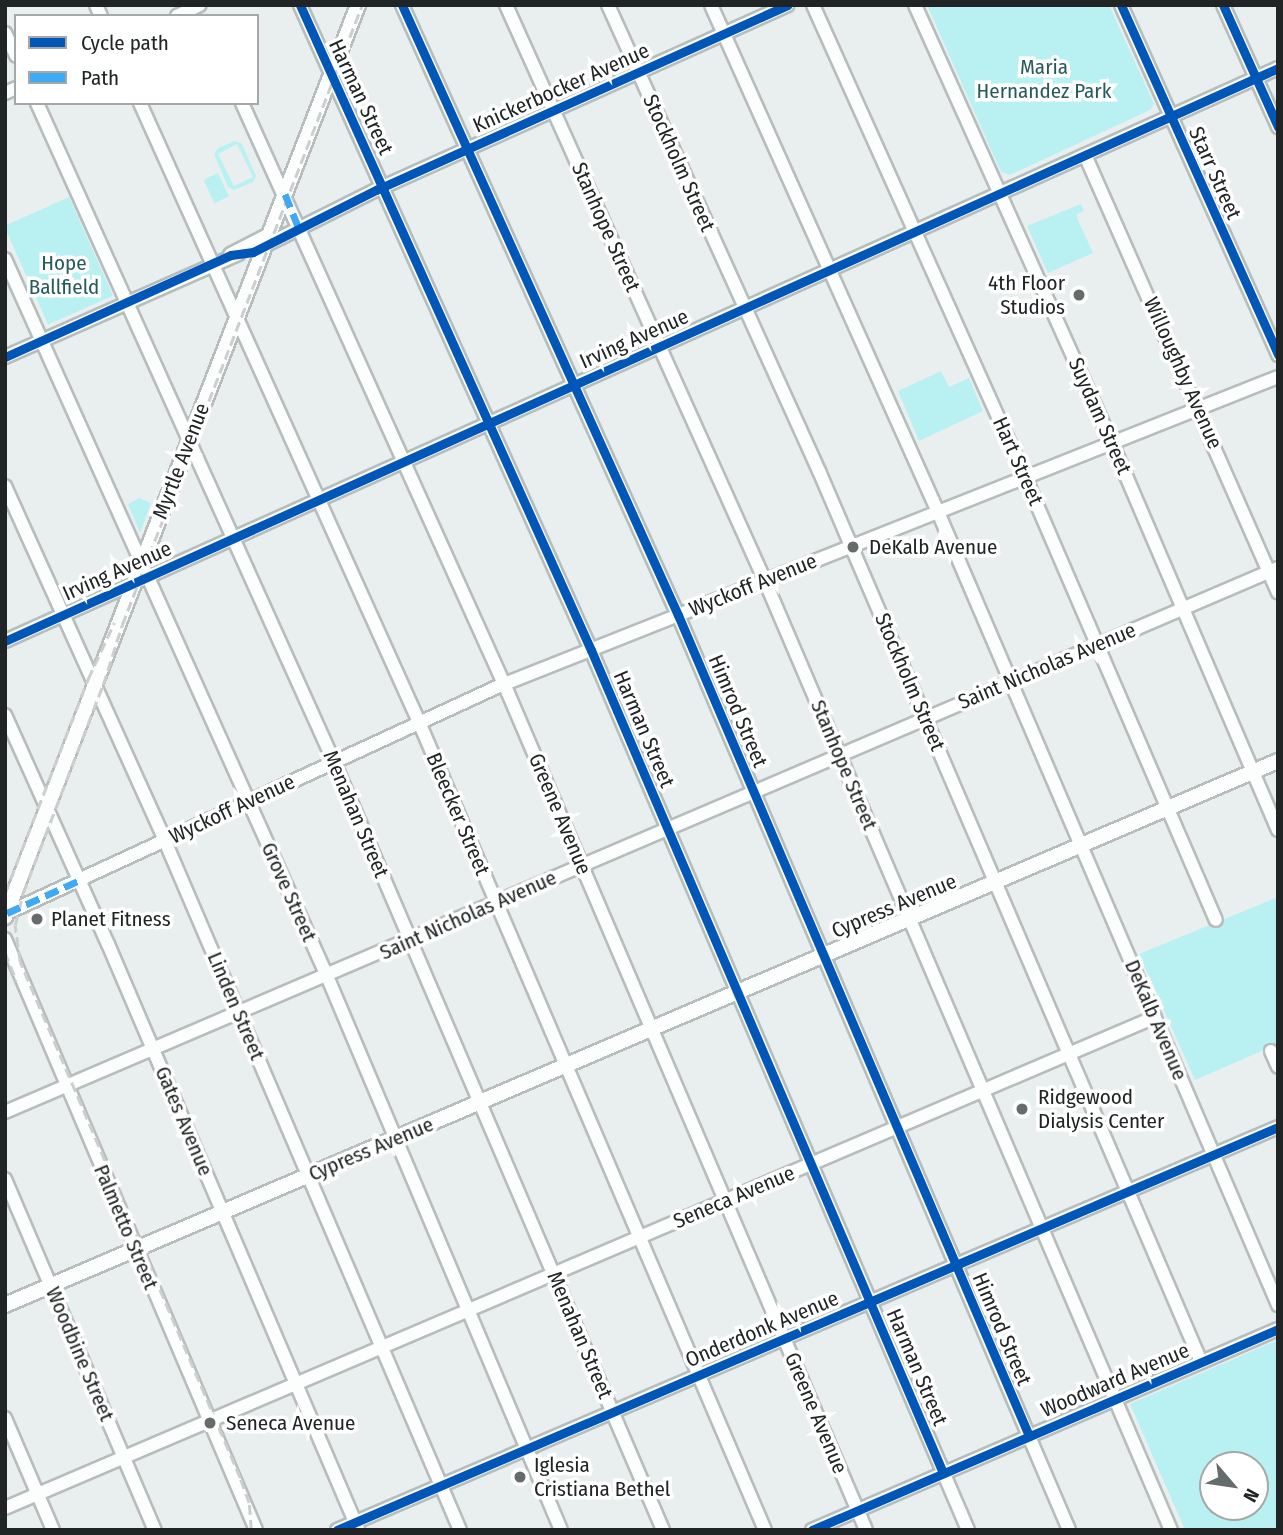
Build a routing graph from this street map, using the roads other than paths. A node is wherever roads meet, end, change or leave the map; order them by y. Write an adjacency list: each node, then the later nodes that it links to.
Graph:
1 (199, 5): 13 (street)
2 (300, 5): 19 (street, Harman Street)
3 (358, 5): 19 (main road, Myrtle Avenue)
4 (402, 5): 27 (street, Himrod Street)
5 (506, 5): 24 (street, Stanhope Street)
6 (608, 5): 18 (street, Stockholm Street)
7 (711, 5): 15 (street, DeKalb Avenue)
8 (787, 5): 15 (street, Knickerbocker Avenue)
9 (813, 5): 33 (street, Hart Street)
10 (915, 5): 30 (street, Suydam Street)
11 (1121, 5): 25 (street, Starr Street)
12 (1223, 5): 20 (street)
13 (181, 14)
14 (5, 33): 16 (street)
15 (724, 34): 18 (street, Knickerbocker Avenue); 38 (street, DeKalb Avenue)
16 (14, 52)
17 (1278, 68): 20 (street, Irving Avenue)
18 (638, 72): 24 (street, Knickerbocker Avenue); 40 (street, Stockholm Street)
19 (331, 76): 29 (street, Harman Street); 31 (main road, Myrtle Avenue)
20 (1255, 78): 25 (street, Irving Avenue); 26 (street)
21 (38, 105): 39 (street, Menahan Street)
22 (141, 105): 37 (street, Bleecker Street)
23 (243, 105): 31 (street, Greene Avenue)
24 (553, 110): 27 (street, Knickerbocker Avenue); 43 (street, Stanhope Street)
25 (1171, 117): 28 (street, Irving Avenue); 44 (street, Starr Street)
26 (1278, 127)
27 (468, 149): 29 (street, Knickerbocker Avenue); 47 (street, Himrod Street)
28 (1085, 155): 30 (street, Irving Avenue); 48 (street, Willoughby Avenue)
29 (383, 187): 32 (street, Knickerbocker Avenue); 49 (street, Harman Street)
30 (1000, 192): 33 (street, Irving Avenue); 51 (street, Suydam Street)
31 (285, 194): 32 (street, Greene Avenue); 34 (main road, Myrtle Avenue)
32 (299, 228): 34 (street, Knickerbocker Avenue); 52 (street, Greene Avenue)
33 (915, 231): 38 (street, Irving Avenue); 53 (street, Hart Street)
34 (266, 241): 35 (main road); 41 (main road, Myrtle Avenue)
35 (231, 255): 37 (street)
36 (5, 259): 42 (street, Grove Street)
37 (212, 264): 39 (street); 41 (street, Bleecker Street)
38 (830, 270): 40 (street, Irving Avenue); 56 (street, DeKalb Avenue)
39 (127, 302): 42 (street); 50 (street, Menahan Street)
40 (744, 308): 43 (street, Irving Avenue); 58 (street, Stockholm Street)
41 (237, 317): 50 (main road, Myrtle Avenue); 55 (street, Bleecker Street)
42 (42, 340): 45 (street); 59 (street, Grove Street)
43 (659, 346): 47 (street, Irving Avenue); 62 (street, Stanhope Street)
44 (1278, 355)
45 (5, 357)
46 (1278, 377): 48 (street, Wyckoff Avenue)
47 (574, 385): 49 (street, Irving Avenue); 67 (street, Himrod Street)
48 (1199, 408): 51 (street, Wyckoff Avenue); 60 (street, Willoughby Avenue)
49 (489, 424): 52 (street, Irving Avenue); 70 (street, Harman Street)
50 (189, 439): 57 (street, Menahan Street); 59 (main road, Myrtle Avenue)
51 (1112, 443): 53 (street, Wyckoff Avenue); 65 (street, Suydam Street)
52 (403, 460): 55 (street, Irving Avenue); 73 (street, Greene Avenue)
53 (1025, 477): 56 (street, Wyckoff Avenue); 69 (street, Hart Street)
54 (5, 486): 66 (street, Linden Street)
55 (319, 500): 57 (street, Irving Avenue); 76 (street, Bleecker Street)
56 (939, 512): 58 (street, Wyckoff Avenue); 71 (street, DeKalb Avenue)
57 (234, 538): 61 (street, Irving Avenue); 79 (street, Menahan Street)
58 (852, 546): 62 (street, Wyckoff Avenue); 75 (street, Stockholm Street)
59 (142, 561): 61 (street, Grove Street); 63 (main road, Myrtle Avenue)
60 (1273, 570): 64 (street, Willoughby Avenue); 65 (street, Saint Nicholas Avenue)
61 (149, 576): 63 (street, Irving Avenue); 82 (street, Grove Street)
62 (765, 581): 67 (street, Wyckoff Avenue); 77 (street, Stanhope Street)
63 (133, 584): 66 (street, Irving Avenue); 72 (main road, Myrtle Avenue)
64 (1278, 592)
65 (1183, 608): 69 (street, Saint Nicholas Avenue); 80 (street, Suydam Street)
66 (63, 615): 68 (street, Irving Avenue); 72 (street, Linden Street)
67 (678, 615): 70 (street, Wyckoff Avenue); 81 (street, Himrod Street)
68 (5, 641)
69 (1097, 645): 71 (street, Saint Nicholas Avenue); 84 (street, Hart Street)
70 (591, 650): 73 (street, Wyckoff Avenue); 85 (street, Harman Street)
71 (1011, 682): 75 (street, Saint Nicholas Avenue); 88 (street, DeKalb Avenue)
72 (94, 684): 83 (main road, Myrtle Avenue); 87 (street, Linden Street)
73 (504, 684): 76 (street, Wyckoff Avenue); 89 (street, Greene Avenue)
74 (5, 715): 83 (street, Gates Avenue)
75 (926, 719): 77 (street, Saint Nicholas Avenue); 91 (street, Stockholm Street)
76 (419, 722): 79 (street, Wyckoff Avenue); 92 (street, Bleecker Street)
77 (840, 755): 81 (street, Saint Nicholas Avenue); 94 (street, Stanhope Street)
78 (1278, 761): 80 (main road, Cypress Avenue)
79 (334, 762): 82 (street, Wyckoff Avenue); 97 (street, Menahan Street)
80 (1254, 772): 84 (main road, Cypress Avenue); 86 (street, Suydam Street)
81 (754, 792): 85 (street, Saint Nicholas Avenue); 98 (street, Himrod Street)
82 (249, 801): 87 (street, Wyckoff Avenue); 99 (street, Grove Street)
83 (47, 808): 90 (street, Gates Avenue); 93 (main road, Myrtle Avenue)
84 (1167, 808): 88 (main road, Cypress Avenue); 95 (street, Hart Street)
85 (668, 829): 89 (street, Saint Nicholas Avenue); 100 (street, Harman Street)
86 (1278, 830)
87 (165, 841): 90 (street, Wyckoff Avenue); 101 (street, Linden Street)
88 (1081, 845): 91 (main road, Cypress Avenue); 102 (street, DeKalb Avenue)
89 (582, 865): 92 (street, Saint Nicholas Avenue); 103 (street, Greene Avenue)
90 (79, 880): 93 (street, Wyckoff Avenue); 104 (street, Gates Avenue)
91 (995, 882): 94 (main road, Cypress Avenue); 106 (street, Stockholm Street)
92 (496, 902): 97 (street, Saint Nicholas Avenue); 107 (street, Bleecker Street)
93 (6, 915)
94 (910, 919): 98 (main road, Cypress Avenue); 110 (street, Stanhope Street)
95 (1216, 920)
96 (5, 939): 109 (street, Palmetto Street)
97 (411, 940): 99 (street, Saint Nicholas Avenue); 111 (street, Menahan Street)
98 (823, 956): 100 (main road, Cypress Avenue); 113 (street, Himrod Street)
99 (327, 976): 101 (street, Saint Nicholas Avenue); 115 (street, Grove Street)
100 (739, 992): 103 (main road, Cypress Avenue); 117 (street, Harman Street)
101 (239, 1013): 104 (street, Saint Nicholas Avenue); 118 (street, Linden Street)
102 (1154, 1017): 106 (street, Seneca Avenue); 116 (street, DeKalb Avenue)
103 (654, 1028): 107 (main road, Cypress Avenue); 121 (street, Greene Avenue)
104 (153, 1049): 109 (street, Saint Nicholas Avenue); 122 (street, Gates Avenue)
105 (1271, 1051): 108 (street)
106 (1069, 1054): 110 (street, Seneca Avenue); 120 (street, Stockholm Street)
107 (567, 1065): 111 (main road, Cypress Avenue); 124 (street, Bleecker Street)
108 (1278, 1067)
109 (66, 1086): 112 (street, Saint Nicholas Avenue); 125 (street, Palmetto Street)
110 (983, 1090): 113 (street, Seneca Avenue); 123 (street, Stanhope Street)
111 (480, 1102): 115 (main road, Cypress Avenue); 127 (street, Menahan Street)
112 (5, 1112)
113 (897, 1127): 117 (street, Seneca Avenue); 126 (street, Himrod Street)
114 (1278, 1127): 116 (street, Onderdonk Avenue)
115 (394, 1139): 118 (main road, Cypress Avenue); 132 (street, Grove Street)
116 (1213, 1155): 120 (street, Onderdonk Avenue); 131 (street, DeKalb Avenue)
117 (811, 1164): 121 (street, Seneca Avenue); 129 (street, Harman Street)
118 (308, 1175): 122 (main road, Cypress Avenue); 135 (street, Linden Street)
119 (5, 1179): 128 (street, Woodbine Street)
120 (1128, 1192): 123 (street, Onderdonk Avenue); 136 (street, Stockholm Street)
121 (725, 1201): 124 (street, Seneca Avenue); 134 (street, Greene Avenue)
122 (223, 1212): 125 (main road, Cypress Avenue); 138 (street, Gates Avenue)
123 (1042, 1228): 126 (street, Onderdonk Avenue); 139 (street, Stanhope Street)
124 (639, 1237): 127 (street, Seneca Avenue); 137 (street, Bleecker Street)
125 (136, 1249): 128 (main road, Cypress Avenue); 142 (street, Palmetto Street)
126 (956, 1265): 129 (street, Onderdonk Avenue); 143 (street, Himrod Street)
127 (554, 1274): 132 (street, Seneca Avenue); 140 (street, Menahan Street)
128 (50, 1286): 130 (main road, Cypress Avenue); 145 (street, Woodbine Street)
129 (870, 1302): 134 (street, Onderdonk Avenue); 146 (street, Harman Street)
130 (5, 1305)
131 (1278, 1305)
132 (468, 1311): 135 (street, Seneca Avenue); 144 (street, Grove Street)
133 (1278, 1329): 136 (street, Woodward Avenue)
134 (784, 1339): 137 (street, Onderdonk Avenue); 150 (street, Greene Avenue)
135 (382, 1348): 138 (street, Seneca Avenue); 147 (street, Linden Street)
136 (1200, 1362): 139 (street, Woodward Avenue)
137 (698, 1375): 140 (street, Onderdonk Avenue); 161 (street, Bleecker Street)
138 (296, 1384): 142 (street, Seneca Avenue); 152 (street, Gates Avenue)
139 (1116, 1399): 143 (street, Woodward Avenue); 166 (street, Stanhope Street)
140 (613, 1412): 144 (street, Onderdonk Avenue); 160 (street, Menahan Street)
141 (5, 1418): 148 (street)
142 (209, 1421): 145 (street, Seneca Avenue); 151 (street, Palmetto Street)
143 (1029, 1436): 146 (street, Woodward Avenue); 165 (street, Himrod Street)
144 (527, 1449): 147 (street, Onderdonk Avenue); 159 (street, Grove Street)
145 (124, 1458): 148 (street, Seneca Avenue); 154 (street, Woodbine Street)
146 (943, 1473): 150 (street, Woodward Avenue); 164 (street, Harman Street)
147 (441, 1486): 152 (street, Onderdonk Avenue); 158 (street, Linden Street)
148 (38, 1494): 149 (street, Seneca Avenue); 153 (street)
149 (5, 1508)
150 (858, 1510): 162 (street, Woodward Avenue); 163 (street, Greene Avenue)
151 (249, 1514): 155 (street, Palmetto Street); 156 (street, Palmetto Street)
152 (357, 1526): 157 (street, Onderdonk Avenue)
153 (53, 1530)
154 (155, 1530)
155 (250, 1530)
156 (256, 1530)
157 (337, 1530)
158 (460, 1530)
159 (561, 1530)
160 (663, 1530)
161 (765, 1530)
162 (812, 1530)
163 (866, 1530)
164 (968, 1530)
165 (1069, 1530)
166 (1171, 1530)

